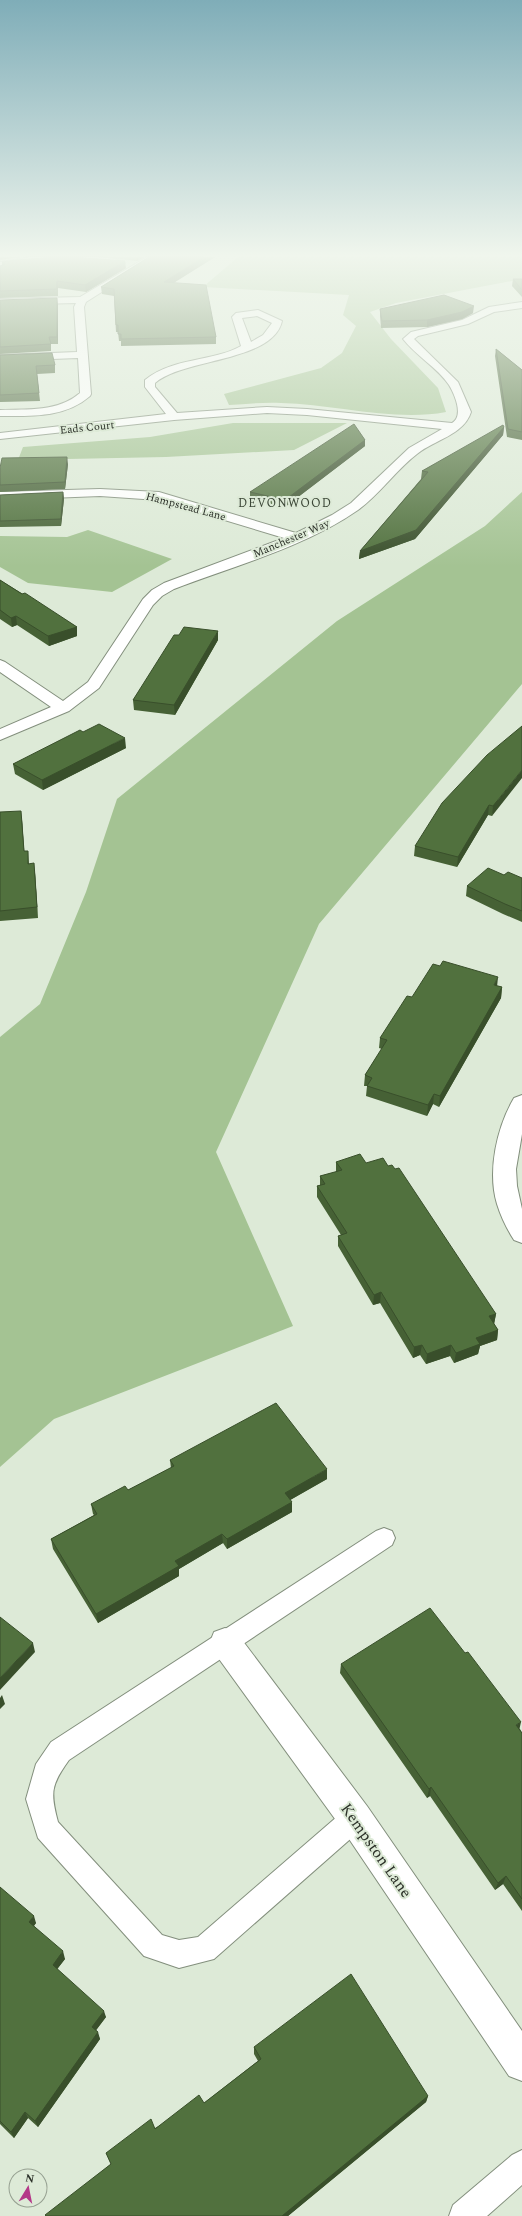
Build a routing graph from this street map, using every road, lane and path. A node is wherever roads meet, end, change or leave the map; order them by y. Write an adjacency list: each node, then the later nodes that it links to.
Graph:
1 (83, 360): 4 (street)
2 (206, 360): 5 (street)
3 (430, 360): 6 (street, Manchester Way)
4 (0, 413)
5 (174, 417): 6 (street, Eads Court); 7 (street, Eads Court)
6 (454, 427): 9 (street, Manchester Way)
7 (0, 436)
8 (0, 496): 9 (street, Hampstead Lane)
9 (297, 538): 11 (street, Manchester Way)
10 (0, 665): 11 (street)
11 (63, 708): 12 (street, Manchester Way)
12 (0, 735)
13 (522, 1103): 14 (street)
14 (522, 1234)
15 (384, 1538): 16 (lane)
16 (225, 1642): 17 (street, Kempston Lane); 17 (lane)
17 (355, 1818): 18 (street, Kempston Lane)
18 (522, 2063)
19 (522, 2165): 20 (lane)
20 (464, 2216)

